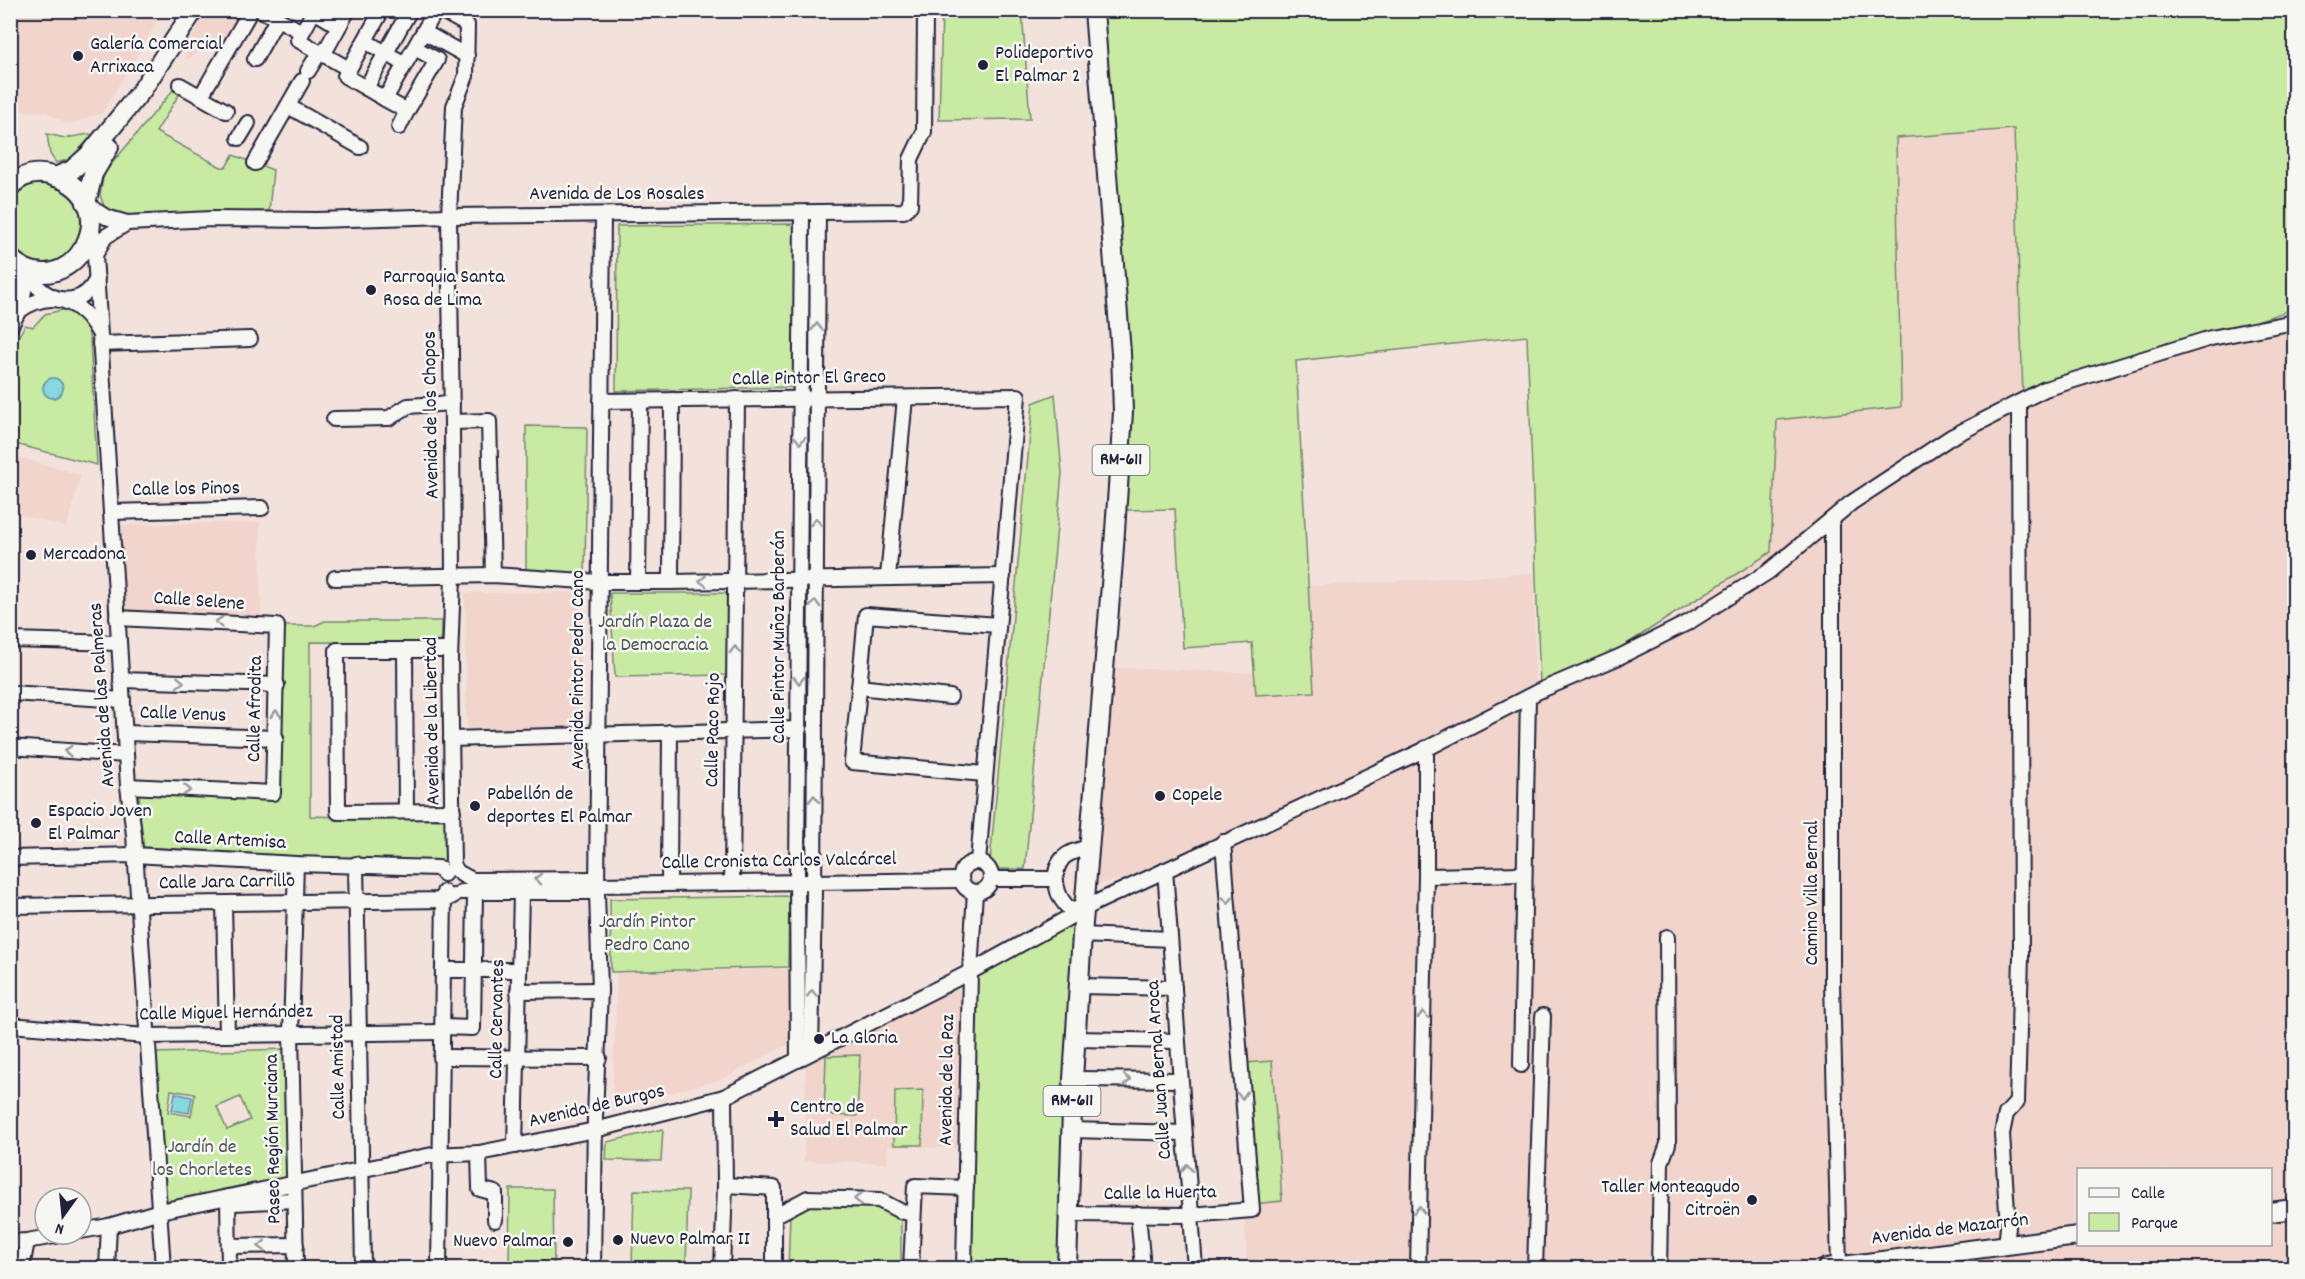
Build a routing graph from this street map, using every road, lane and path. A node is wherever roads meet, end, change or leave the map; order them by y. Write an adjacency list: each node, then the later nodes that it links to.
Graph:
1 (194, 10): 24 (main road)
2 (251, 10): 25 (street)
3 (261, 10): 10 (street)
4 (348, 10): 11 (street)
5 (382, 10): 14 (street)
6 (410, 10): 16 (street)
7 (1094, 10): 110 (main road, RM-611)
8 (445, 12): 12 (street); 18 (street, Avenida de los Chopos)
9 (925, 14): 39 (street, Avenida de Los Rosales)
10 (277, 19): 13 (street); 19 (street)
11 (339, 26): 13 (street); 17 (street)
12 (424, 32): 15 (street); 18 (street)
13 (300, 36): 17 (street)
14 (365, 41): 16 (street); 21 (street)
15 (415, 48): 20 (street); 29 (street)
16 (386, 53): 20 (street); 23 (street)
17 (321, 54): 21 (street); 27 (street)
18 (467, 56): 41 (street, Avenida de los Chopos)
19 (255, 59)
20 (405, 64): 26 (street)
21 (349, 69): 23 (street)
22 (180, 85): 25 (street)
23 (366, 88): 26 (street)
24 (142, 90): 35 (main road); 37 (main road)
25 (201, 96): 28 (street)
26 (385, 99): 29 (street)
27 (288, 106): 33 (street); 34 (street)
28 (226, 111)
29 (407, 111): 31 (street)
30 (248, 123): 32 (street)
31 (399, 127)
32 (239, 138)
33 (360, 147)
34 (255, 163)
35 (55, 177): 36 (main road); 37 (main road)
36 (10, 187)
37 (86, 204): 42 (street, Avenida de Los Rosales); 43 (main road)
38 (802, 213): 39 (street, Avenida de Los Rosales); 40 (street, Avenida de Los Rosales); 59 (street, Calle Pintor Muñoz Barberán)
39 (818, 213): 56 (street, Calle Pintor Muñoz Barberán, one-way to 39)
40 (603, 215): 41 (street, Avenida de Los Rosales); 61 (street, Avenida Pintor Pedro Cano)
41 (449, 216): 42 (street, Avenida de Los Rosales); 63 (street, Avenida de los Chopos)
42 (127, 223): 44 (street)
43 (91, 224): 44 (street, Avenida de las Palmeras); 45 (main road)
44 (95, 255): 46 (street, Avenida de las Palmeras)
45 (15, 262): 48 (street); 49 (street)
46 (97, 278): 49 (street); 54 (street, Avenida de las Palmeras)
47 (10, 287): 48 (street)
48 (24, 295): 50 (street); 51 (street)
49 (63, 300): 50 (street); 54 (street)
50 (41, 301): 51 (street)
51 (19, 311): 53 (street)
52 (2295, 322): 64 (street, Avenida de Burgos)
53 (10, 327)
54 (100, 339): 55 (street); 68 (street, Avenida de las Palmeras)
55 (250, 339)
56 (817, 398): 57 (street, Calle Pintor El Greco); 59 (street, Calle Pintor El Greco); 77 (street, Calle Pintor Muñoz Barberán, one-way to 56)
57 (905, 398): 71 (street, Calle Pintor El Greco); 73 (street)
58 (737, 399): 59 (street, Calle Pintor El Greco); 60 (street, Calle Pintor El Greco); 75 (street, Calle Paco Rojo)
59 (800, 399): 76 (street, Calle Pintor Muñoz Barberán, one-way to 76)
60 (672, 400): 62 (street, Calle Pintor El Greco); 80 (street)
61 (601, 401): 62 (street, Calle Pintor El Greco); 78 (street, Avenida Pintor Pedro Cano)
62 (640, 401): 79 (street)
63 (452, 403): 65 (street); 66 (street, Avenida de los Chopos)
64 (2019, 403): 69 (street, Avenida de Burgos); 199 (street)
65 (334, 419)
66 (452, 422): 70 (street); 72 (street, Avenida de los Chopos)
67 (262, 508): 68 (street, Calle los Pinos)
68 (111, 512): 81 (street, Avenida de las Palmeras)
69 (1832, 519): 93 (street, Avenida de Burgos); 200 (street, Camino Villa Bernal)
70 (493, 575): 72 (street); 78 (street)
71 (1003, 576): 73 (street); 82 (street)
72 (453, 577): 74 (street); 87 (street, Avenida de la Libertad)
73 (888, 577): 77 (street)
74 (335, 578)
75 (734, 580): 76 (street); 80 (street, one-way to 80); 95 (street, Calle Paco Rojo, one-way to 75)
76 (799, 580): 77 (street); 96 (street, Calle Pintor Muñoz Barberán, one-way to 96)
77 (815, 580): 125 (street, Calle Pintor Muñoz Barberán, one-way to 77)
78 (599, 582): 79 (street); 99 (street, Avenida Pintor Pedro Cano)
79 (638, 582): 80 (street)
80 (671, 582)
81 (117, 618): 83 (street, Calle Selene, one-way to 81); 85 (street, Avenida de las Palmeras)
82 (998, 625): 90 (street); 105 (street)
83 (278, 626): 89 (street, Calle Afrodita)
84 (10, 640): 85 (street)
85 (119, 644): 88 (street, Avenida de las Palmeras)
86 (405, 650): 87 (street); 108 (street); 108 (street)
87 (450, 650): 101 (street, Avenida de la Libertad)
88 (122, 680): 89 (street, one-way to 89); 94 (street, Avenida de las Palmeras)
89 (277, 685): 100 (street, Calle Afrodita, one-way to 89)
90 (859, 687): 92 (street); 105 (street)
91 (10, 693): 94 (street)
92 (950, 697)
93 (1528, 697): 103 (street, Avenida de Burgos); 118 (street)
94 (123, 700): 98 (street, Avenida de las Palmeras)
95 (734, 729): 96 (street); 97 (street); 123 (street, Calle Paco Rojo)
96 (799, 729): 124 (street, Calle Pintor Muñoz Barberán)
97 (670, 732): 99 (street); 126 (street)
98 (125, 733): 100 (street, Calle Venus); 104 (street, Avenida de las Palmeras)
99 (599, 736): 101 (street); 127 (street, Avenida Pintor Pedro Cano)
100 (276, 738): 106 (street, Calle Afrodita, one-way to 100)
101 (451, 739): 107 (street, Avenida de la Libertad)
102 (10, 747): 104 (street, one-way to 102)
103 (1426, 748): 109 (street, Avenida de Burgos); 119 (street)
104 (126, 755): 106 (street, Avenida de las Palmeras)
105 (984, 774): 113 (street)
106 (128, 786): 111 (street, Avenida de las Palmeras)
107 (453, 811): 108 (street); 117 (street, Avenida de la Libertad)
108 (406, 812)
109 (1223, 842): 116 (street, Avenida de Burgos); 188 (street, Calle la Huerta, one-way to 188)
110 (1081, 850): 121 (street); 137 (main road, RM-611)
111 (134, 855): 112 (street, Calle Artemisa); 114 (street, Calle Artemisa); 134 (street, Avenida de las Palmeras)
112 (10, 858)
113 (978, 862): 120 (street); 122 (street)
114 (296, 864): 115 (street, Calle Artemisa); 132 (street, Paseo Región Murciana)
115 (356, 864): 117 (street, Calle Artemisa); 131 (street, Calle Amistad)
116 (1165, 870): 137 (street, Avenida de Burgos); 141 (street, Calle Juan Bernal Aroca)
117 (453, 871): 127 (street, Calle Cronista Carlos Valcárcel, one-way to 117); 130 (street); 130 (street)
118 (1524, 874): 119 (street); 164 (street)
119 (1426, 876): 216 (street, one-way to 119)
120 (991, 879): 121 (street); 128 (street)
121 (1055, 879): 135 (street)
122 (962, 880): 125 (street, Calle Cronista Carlos Valcárcel); 128 (street)
123 (732, 881): 124 (street, Calle Cronista Carlos Valcárcel); 126 (street, Calle Cronista Carlos Valcárcel)
124 (798, 882): 125 (street, Calle Cronista Carlos Valcárcel); 163 (street, Calle Pintor Muñoz Barberán)
125 (814, 882): 159 (street, Calle Pintor Muñoz Barberán, one-way to 125)
126 (669, 883): 127 (street, Calle Cronista Carlos Valcárcel)
127 (597, 885): 129 (street, Calle Cronista Carlos Valcárcel); 148 (street, Avenida Pintor Pedro Cano)
128 (975, 892): 145 (street, Avenida de la Paz)
129 (521, 893): 130 (street, Calle Cronista Carlos Valcárcel); 144 (street, Calle Cervantes)
130 (456, 895): 131 (street, Calle Jara Carrillo); 142 (street); 143 (street)
131 (356, 900): 132 (street, Calle Jara Carrillo); 153 (street, Calle Amistad)
132 (294, 902): 133 (street, Calle Jara Carrillo); 154 (street, Paseo Región Murciana)
133 (224, 904): 134 (street, Calle Jara Carrillo); 155 (street)
134 (138, 905): 136 (street, Calle Jara Carrillo); 156 (street, Avenida de las Palmeras)
135 (1065, 905): 137 (street); 138 (street)
136 (10, 906)
137 (1084, 909): 138 (street, Avenida de Burgos); 139 (main road, RM-611)
138 (1063, 919): 145 (street, Avenida de Burgos)
139 (1082, 935): 141 (street); 146 (main road, RM-611)
140 (1667, 937): 218 (street)
141 (1170, 939): 147 (street, Calle Juan Bernal Aroca)
142 (443, 970): 143 (street); 152 (street)
143 (473, 970): 144 (street); 152 (street)
144 (519, 970): 149 (street, Calle Cervantes)
145 (970, 972): 159 (street, Avenida de Burgos); 179 (street, Avenida de la Paz)
146 (1079, 986): 147 (street); 157 (main road, RM-611)
147 (1174, 988): 158 (street, Calle Juan Bernal Aroca)
148 (600, 990): 149 (street); 162 (street, Avenida Pintor Pedro Cano)
149 (518, 992): 161 (street, Calle Cervantes)
150 (1542, 1016): 217 (street)
151 (10, 1025): 156 (street, Calle Miguel Hernández)
152 (442, 1030): 153 (street, Calle Miguel Hernández); 160 (street)
153 (358, 1032): 154 (street, Calle Miguel Hernández); 174 (street, Calle Amistad)
154 (291, 1033): 155 (street, Calle Miguel Hernández); 177 (street, Paseo Región Murciana)
155 (227, 1034): 156 (street, Calle Miguel Hernández)
156 (146, 1036): 183 (street, Avenida de las Palmeras)
157 (1076, 1039): 158 (street); 165 (main road, RM-611)
158 (1178, 1041): 166 (street, Calle Juan Bernal Aroca)
159 (811, 1053): 163 (street, Avenida de Burgos)
160 (441, 1057): 161 (street); 173 (street)
161 (517, 1057): 162 (street); 171 (street, Calle Cervantes)
162 (598, 1058): 168 (street, Avenida Pintor Pedro Cano)
163 (798, 1060): 167 (street, Avenida de Burgos)
164 (1521, 1065)
165 (1073, 1079): 166 (street, one-way to 166); 169 (main road, RM-611)
166 (1180, 1080): 170 (street, Calle Juan Bernal Aroca)
167 (724, 1097): 168 (street, Avenida de Burgos); 178 (street)
168 (595, 1130): 171 (street, Avenida de Burgos); 208 (street, Avenida Pintor Pedro Cano)
169 (1071, 1130): 170 (street); 186 (main road, RM-611)
170 (1184, 1133): 188 (street, Calle Juan Bernal Aroca, one-way to 170)
171 (515, 1146): 172 (street, Avenida de Burgos)
172 (479, 1153): 173 (street, Avenida de Burgos); 176 (street)
173 (439, 1156): 174 (street, Avenida de Burgos); 207 (street)
174 (360, 1170): 177 (street, Avenida de Burgos); 206 (street, Calle Amistad)
175 (494, 1173): 176 (street)
176 (480, 1174): 190 (street)
177 (293, 1184): 180 (street, Avenida de Burgos); 181 (street, Paseo Región Murciana)
178 (725, 1185): 189 (street); 209 (street)
179 (966, 1188): 185 (street); 212 (street, Avenida de la Paz)
180 (228, 1200): 181 (street); 183 (street, Avenida de Burgos); 198 (street)
181 (294, 1200): 197 (street, Paseo Región Murciana)
182 (2295, 1209): 184 (main road)
183 (160, 1211): 191 (street, Avenida de Burgos); 203 (street, Avenida de las Palmeras)
184 (2272, 1212)
185 (913, 1214): 189 (street, one-way to 189); 211 (street)
186 (1069, 1214): 187 (street, Calle la Huerta); 213 (main road, RM-611)
187 (1138, 1214): 188 (street, Calle la Huerta); 214 (street)
188 (1190, 1215): 215 (street, Calle Juan Bernal Aroca)
189 (774, 1216): 210 (street)
190 (495, 1220)
191 (109, 1226): 192 (street, Avenida de Burgos); 202 (street)
192 (93, 1229)
193 (2077, 1236): 199 (main road, Avenida de Mazarrón)
194 (33, 1240): 195 (street)
195 (27, 1241): 196 (street); 201 (street)
196 (10, 1242)
197 (296, 1245): 198 (street, one-way to 198); 205 (street, Paseo Región Murciana)
198 (229, 1246): 204 (street)
199 (2006, 1246): 200 (main road, Avenida de Mazarrón)
200 (1833, 1268)
201 (22, 1269)
202 (107, 1269)
203 (163, 1269)
204 (229, 1269)
205 (296, 1269)
206 (363, 1269)
207 (439, 1269)
208 (593, 1269)
209 (722, 1269)
210 (774, 1269)
211 (911, 1269)
212 (964, 1269)
213 (1067, 1269)
214 (1143, 1269)
215 (1195, 1269)
216 (1418, 1269)
217 (1535, 1269)
218 (1659, 1269)

